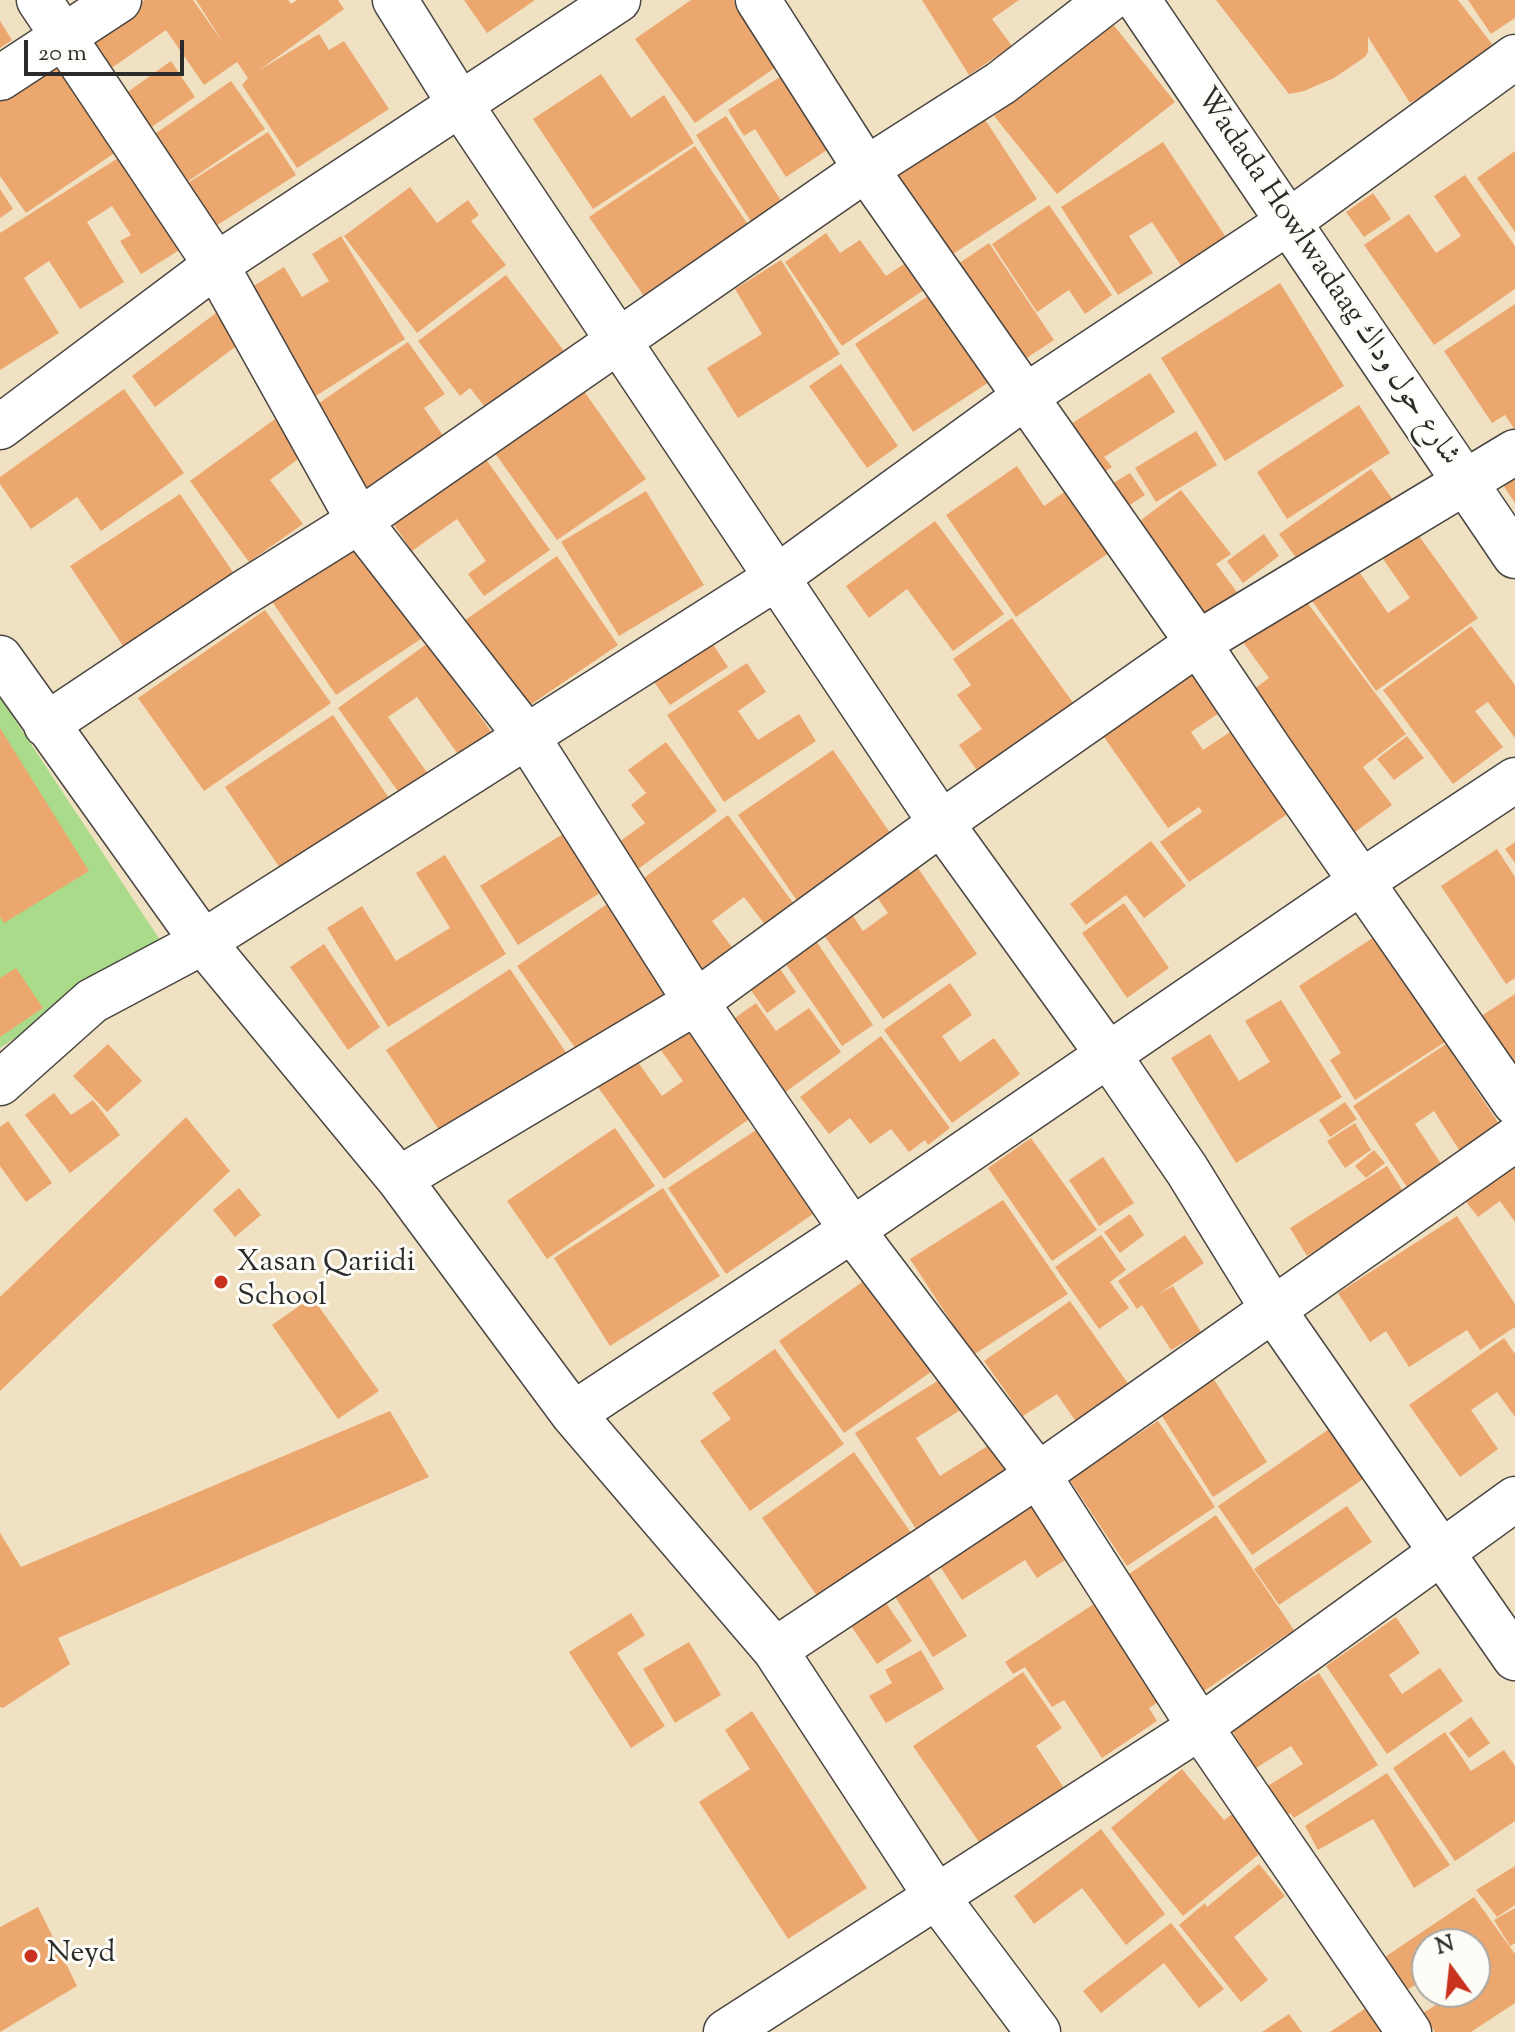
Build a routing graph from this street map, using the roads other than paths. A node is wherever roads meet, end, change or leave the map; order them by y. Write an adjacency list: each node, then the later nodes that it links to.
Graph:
1 (39, 0): 8 (street)
2 (119, 0): 8 (street)
3 (395, 0): 11 (street)
4 (618, 0): 11 (street)
5 (758, 0): 12 (street)
6 (1108, 0): 12 (street)
7 (1138, 0): 13 (street, Wadada Howlwadaag شارع حول وداك)
8 (64, 38): 10 (street); 14 (street)
9 (1515, 57): 13 (street)
10 (0, 78)
11 (460, 104): 14 (street); 15 (street)
12 (866, 169): 15 (street); 16 (street)
13 (1287, 223): 16 (street); 19 (street, Wadada Howlwadaag شارع حول وداك)
14 (216, 265): 17 (street); 20 (street)
15 (618, 342): 20 (street); 22 (street)
16 (1026, 396): 22 (street); 23 (street)
17 (0, 427)
18 (1515, 452): 19 (street)
19 (1466, 483): 21 (street, Wadada Howlwadaag شارع حول وداك); 23 (street)
20 (359, 521): 25 (street); 26 (street)
21 (1515, 556)
22 (776, 578): 26 (street); 28 (street)
23 (1198, 643): 28 (street); 29 (street)
24 (0, 658): 25 (street)
25 (46, 725): 30 (street)
26 (528, 738): 30 (street); 31 (street)
27 (1515, 780): 29 (street)
28 (941, 823): 31 (street); 32 (street)
29 (1361, 882): 32 (street); 34 (street)
30 (203, 942): 33 (street); 36 (street)
31 (696, 1002): 36 (street); 37 (street)
32 (1109, 1056): 37 (street); 38 (street)
33 (0, 1083)
34 (1515, 1103)
35 (1515, 1139): 38 (street)
36 (399, 1179): 39 (street)
37 (852, 1230): 39 (street); 40 (street)
38 (1274, 1311): 40 (street); 42 (street)
39 (573, 1414): 43 (street)
40 (1038, 1475): 43 (street); 45 (street)
41 (1515, 1499): 42 (street)
42 (1443, 1553): 44 (street); 45 (street)
43 (775, 1650): 46 (street)
44 (1515, 1658)
45 (1200, 1727): 46 (street); 49 (street)
46 (936, 1896): 47 (street); 48 (street)
47 (726, 2032)
48 (1038, 2032)
49 (1409, 2032)

